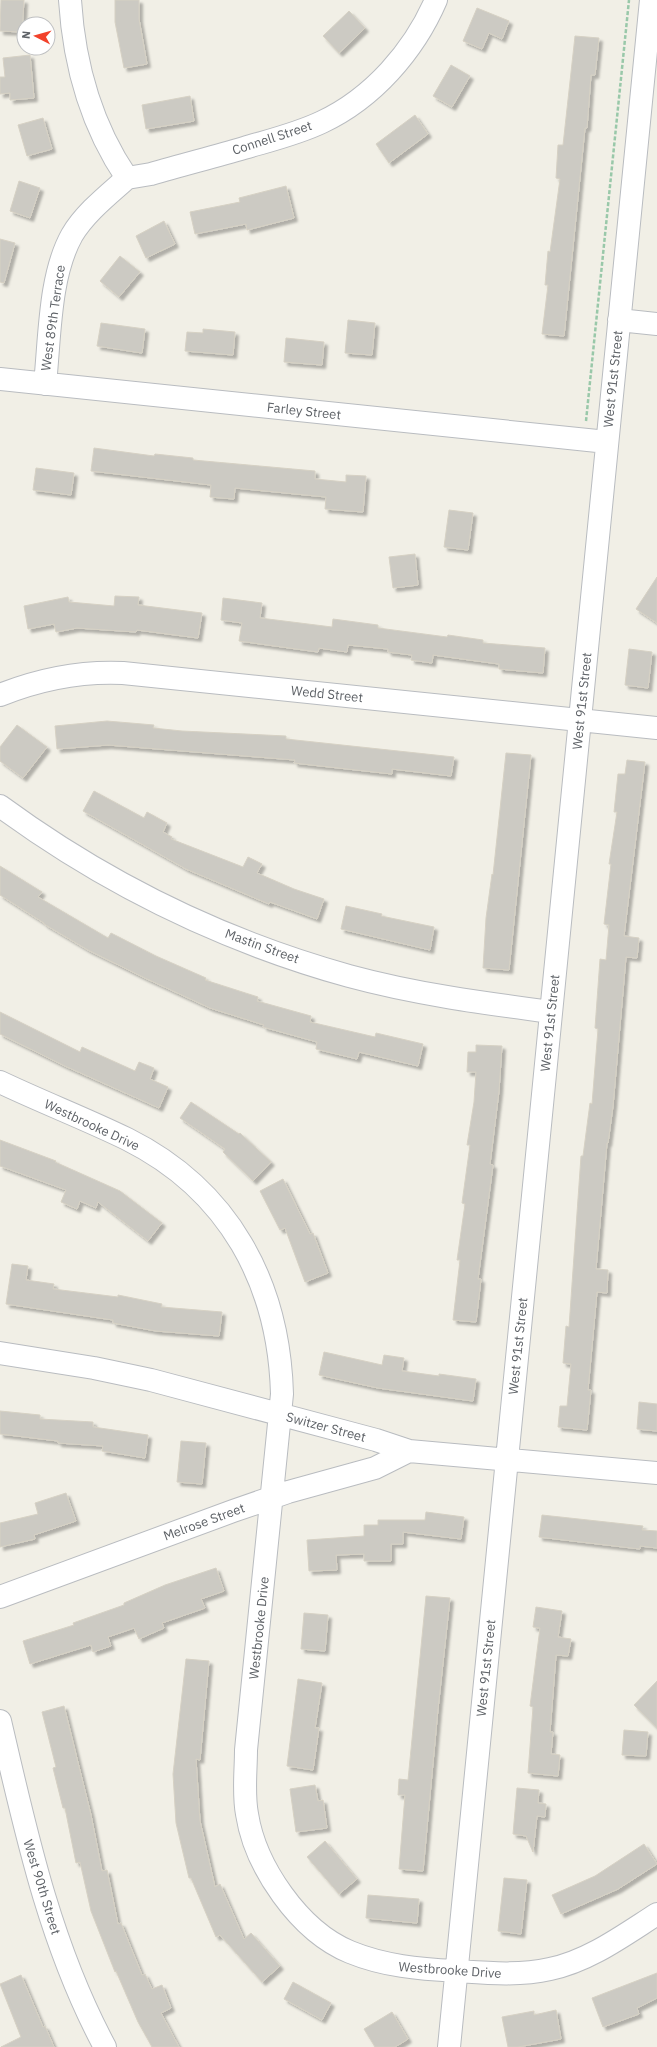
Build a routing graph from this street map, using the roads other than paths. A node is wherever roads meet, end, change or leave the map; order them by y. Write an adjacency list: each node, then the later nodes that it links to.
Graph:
1 (70, 0): 4 (street)
2 (436, 0): 4 (street, Connell Street)
3 (653, 8): 5 (street, West 91st Street)
4 (127, 178): 8 (street, West 89th Terrace)
5 (619, 320): 6 (street); 9 (street, West 91st Street)
6 (657, 324)
7 (0, 379): 8 (street, Farley Street)
8 (45, 384): 9 (street, Farley Street)
9 (607, 442): 11 (street, West 91st Street)
10 (0, 695): 11 (street, Wedd Street)
11 (580, 721): 12 (street, Wedd Street); 14 (street, West 91st Street)
12 (657, 728)
13 (0, 806): 14 (street, Mastin Street)
14 (551, 1012): 19 (street, West 91st Street)
15 (0, 1082): 17 (street, Westbrooke Drive)
16 (0, 1353): 17 (street, Switzer Street)
17 (280, 1414): 18 (street, Switzer Street); 21 (street, Westbrooke Drive)
18 (409, 1451): 19 (street, Switzer Street); 21 (street, Melrose Street)
19 (507, 1458): 20 (street, Switzer Street); 25 (street, West 91st Street)
20 (657, 1473)
21 (272, 1498): 22 (street, Melrose Street); 25 (street, Westbrooke Drive)
22 (0, 1597)
23 (0, 1721): 26 (street, West 90th Street)
24 (657, 1914): 25 (street, Westbrooke Drive)
25 (456, 1971): 27 (street, West 91st Street)
26 (105, 2047)
27 (448, 2047)

